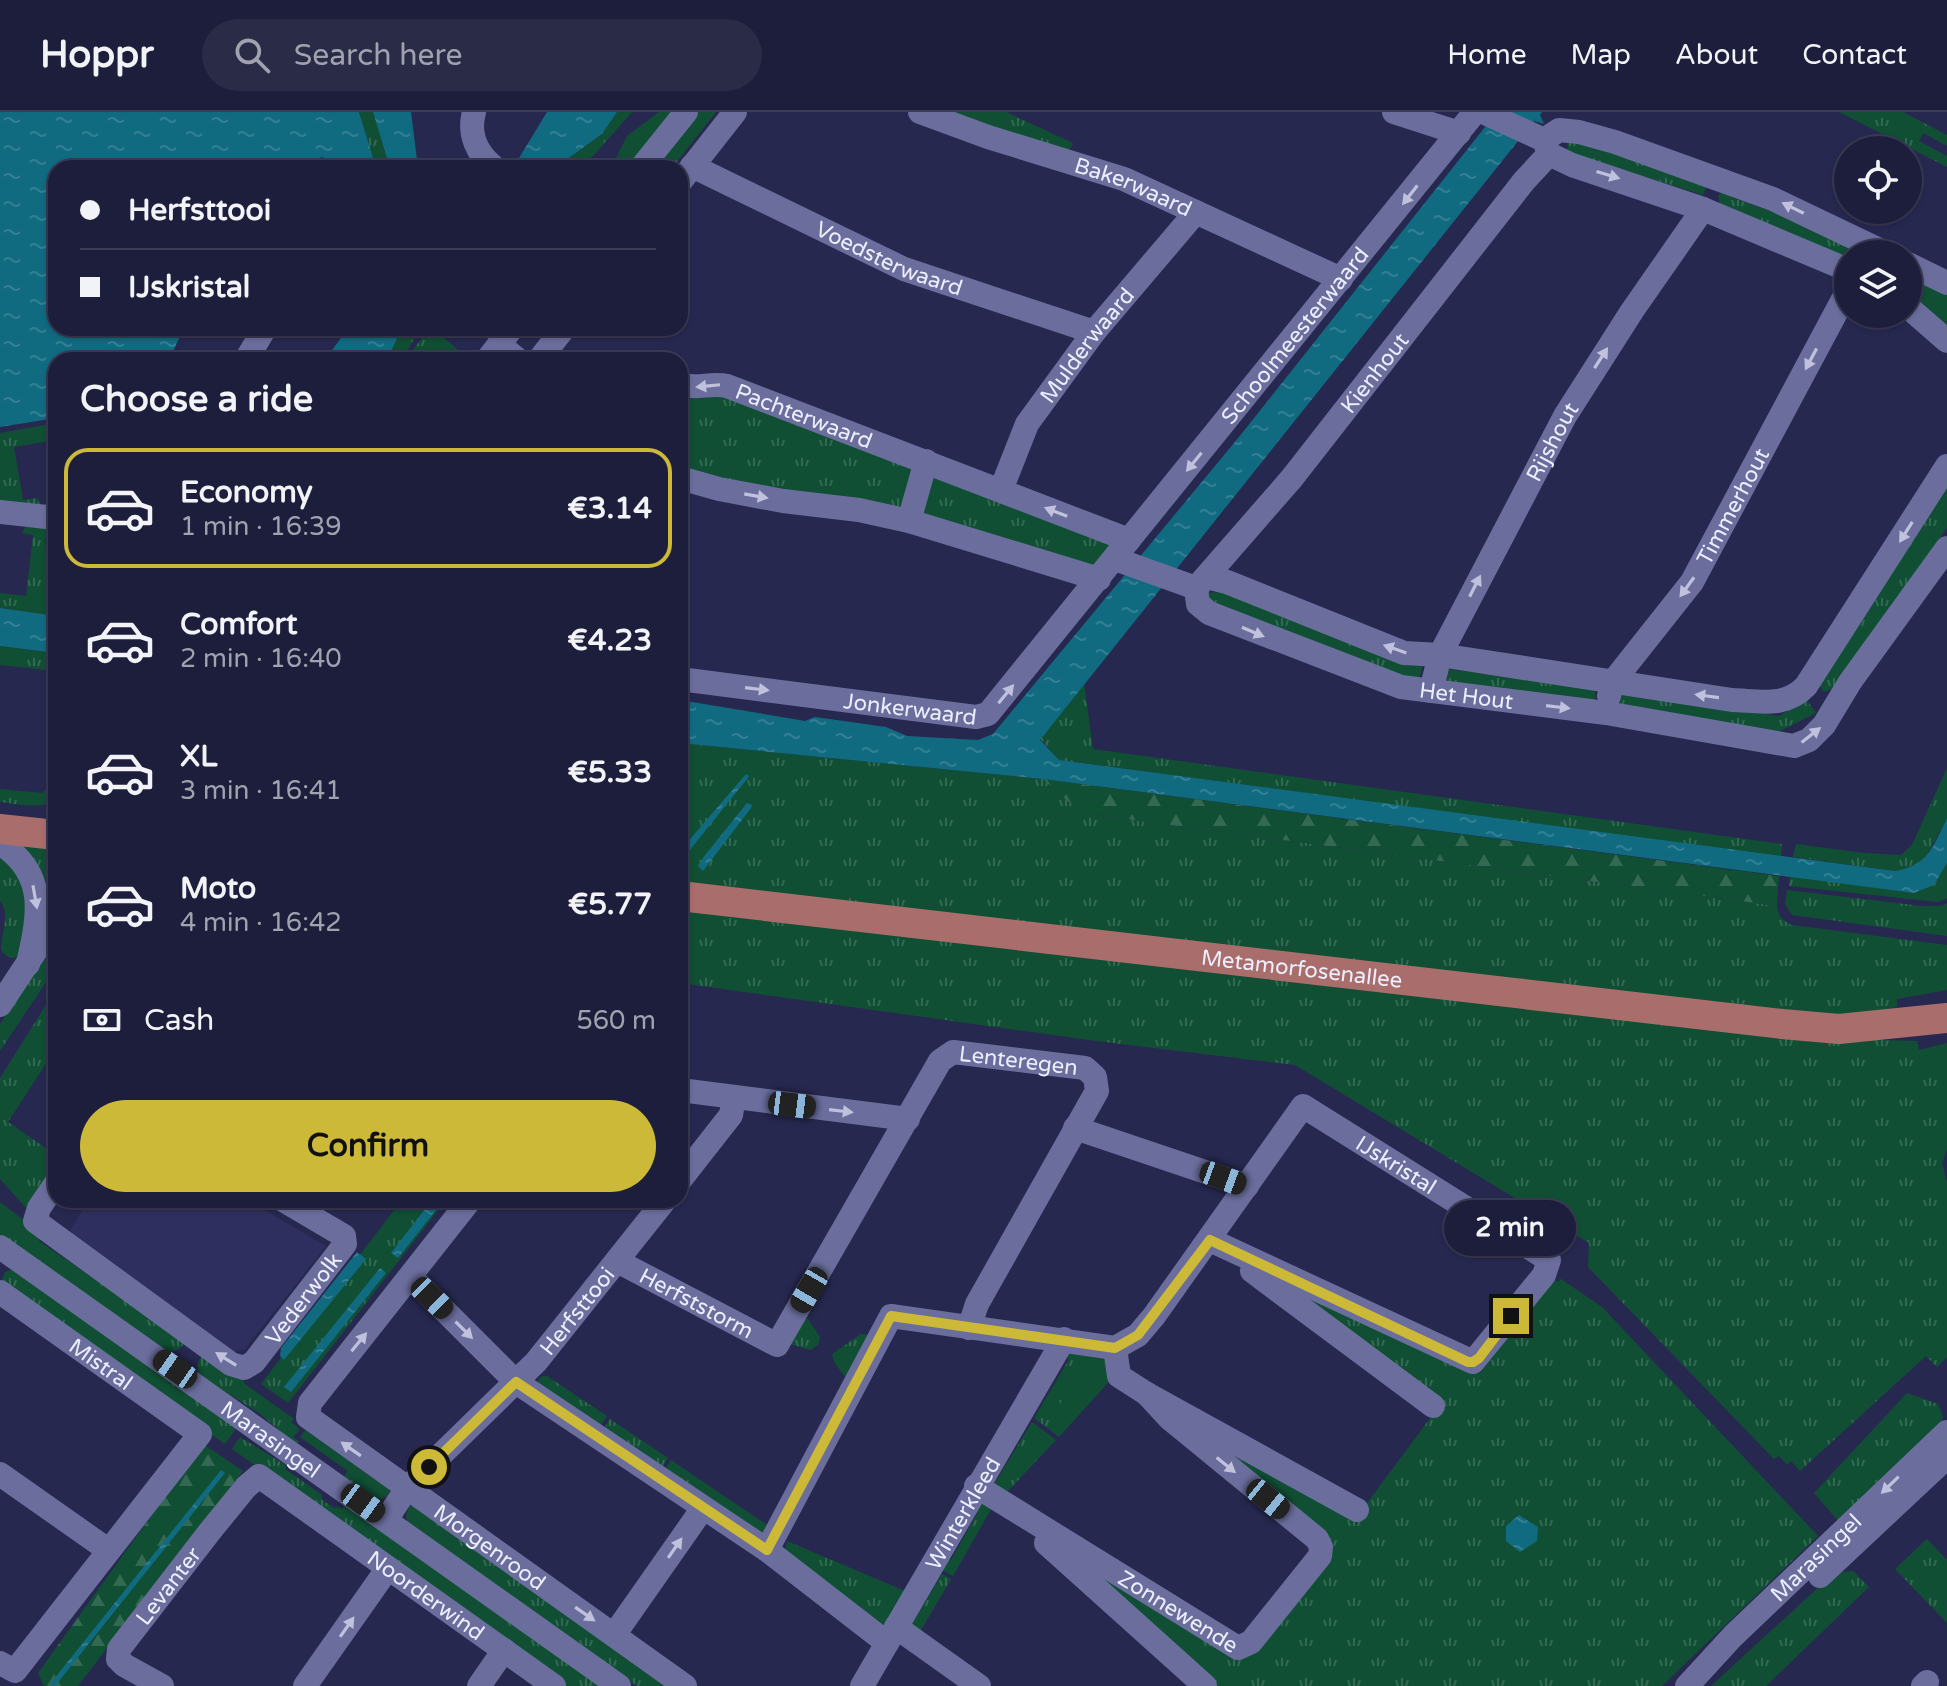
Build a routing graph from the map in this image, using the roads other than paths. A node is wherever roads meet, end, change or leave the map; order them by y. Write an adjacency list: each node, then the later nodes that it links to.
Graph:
1 (474, 112): 10 (street)
2 (686, 112): 11 (street)
3 (735, 112): 12 (street)
4 (920, 112): 15 (street, Bakerwaard)
5 (1394, 112): 8 (street)
6 (1475, 112): 8 (street, Schoolmeesterwaard)
7 (1484, 112): 9 (street)
8 (1459, 133): 19 (street, Schoolmeesterwaard, one-way to 19)
9 (1543, 143): 14 (street, one-way to 14); 16 (street, one-way to 9); 38 (street, Kienhout)
10 (485, 160)
11 (647, 160)
12 (688, 171)
13 (688, 175): 23 (street, Voedsterwaard)
14 (1703, 209): 17 (street); 39 (street, Rijshout, one-way to 14)
15 (1196, 212): 19 (street, Bakerwaard); 23 (street, Mulderwaard)
16 (1859, 240)
17 (1834, 264)
18 (1922, 271): 20 (street)
19 (1341, 279): 36 (street, Schoolmeesterwaard, one-way to 36)
20 (1947, 283)
21 (1834, 316): 41 (street, Timmerhout, one-way to 41)
22 (1922, 319): 25 (street)
23 (1094, 332): 31 (street, Mulderwaard)
24 (558, 336): 26 (street)
25 (1947, 341)
26 (545, 352)
27 (688, 386): 28 (street, Pachterwaard, one-way to 27)
28 (926, 461): 31 (street, Pachterwaard); 34 (street)
29 (1946, 470): 42 (street, one-way to 42)
30 (688, 480): 34 (street, one-way to 34)
31 (1001, 490): 36 (street, Pachterwaard, one-way to 31)
32 (0, 512): 33 (street)
33 (48, 517)
34 (909, 521): 37 (street)
35 (1947, 548): 44 (street, Het Hout)
36 (1124, 554): 37 (street, Jonkerwaard); 38 (street, Het Hout)
37 (1099, 579): 40 (street, Jonkerwaard, one-way to 37)
38 (1201, 583): 39 (street, Het Hout, one-way to 38); 43 (street, Het Hout, one-way to 43)
39 (1440, 655): 41 (street, Het Hout); 43 (street, Rijshout)
40 (688, 680)
41 (1612, 683): 42 (street, Het Hout, one-way to 41); 45 (street, Timmerhout)
42 (1806, 686): 44 (street)
43 (1431, 691): 45 (street, Het Hout, one-way to 45)
44 (1834, 708): 45 (street, Het Hout, one-way to 44)
45 (1606, 713)
46 (0, 809): 47 (main road)
47 (48, 812)
48 (0, 829): 49 (main road)
49 (48, 834)
50 (0, 843): 53 (street, one-way to 53)
51 (688, 897): 55 (main road, Metamorfosenallee)
52 (48, 933): 53 (street)
53 (28, 964): 54 (street)
54 (0, 1005)
55 (1939, 1018)
56 (688, 1091): 57 (street)
57 (734, 1097): 58 (street, one-way to 58); 60 (street)
58 (908, 1119): 59 (street, Lenteregen); 74 (street, Lenteregen)
59 (1075, 1128): 61 (street); 71 (street, Lenteregen)
60 (688, 1170)
61 (1247, 1186): 66 (street); 66 (street, IJskristal)
62 (48, 1195): 73 (street, Vederwolk)
63 (297, 1208): 73 (street, Vederwolk, one-way to 73)
64 (464, 1208): 69 (street)
65 (659, 1208): 68 (street, Herfsttooi)
66 (1210, 1240): 75 (street); 79 (street)
67 (2, 1253): 76 (street, Marasingel)
68 (617, 1261): 74 (street, Herfststorm); 77 (street, Herfsttooi)
69 (411, 1277): 77 (street, one-way to 77); 85 (street, Morgenrood, one-way to 69)
70 (0, 1292): 90 (street, Mistral)
71 (969, 1328): 72 (street); 91 (street)
72 (1064, 1339): 75 (street); 84 (street, Winterkleed)
73 (197, 1340): 76 (street)
74 (777, 1345)
75 (1115, 1348): 78 (street, Zonnewende)
76 (175, 1369): 89 (street, Marasingel)
77 (516, 1382): 85 (street, Herfsttooi); 86 (street)
78 (1147, 1394): 87 (street, Zonnewende, one-way to 87); 88 (street, Zonnewende)
79 (1433, 1406)
80 (1947, 1432): 108 (street, Marasingel, one-way to 108)
81 (1947, 1457): 109 (street, Marasingel)
82 (0, 1474): 90 (street)
83 (252, 1481): 92 (street, Noorderwind); 98 (street, Levanter)
84 (976, 1486): 87 (street, Zonnewende); 94 (street, Winterkleed)
85 (407, 1488): 89 (street, Herfsttooi); 93 (street, Morgenrood, one-way to 93)
86 (703, 1508): 91 (street); 93 (street, one-way to 86)
87 (1011, 1508): 107 (street, Zonnewende)
88 (1357, 1510)
89 (386, 1520): 102 (street, Marasingel)
90 (108, 1550): 97 (street, Mistral)
91 (767, 1550): 94 (street)
92 (388, 1568): 95 (street, Noorderwind); 99 (street, one-way to 92)
93 (614, 1635): 103 (street, Morgenrood)
94 (892, 1635): 96 (street); 104 (street, Winterkleed)
95 (504, 1650): 100 (street); 101 (street, Noorderwind)
96 (945, 1662): 105 (street); 106 (street)
97 (0, 1663)
98 (162, 1686)
99 (305, 1686)
100 (479, 1686)
101 (554, 1686)
102 (619, 1686)
103 (685, 1686)
104 (862, 1686)
105 (957, 1686)
106 (979, 1686)
107 (1205, 1686)
108 (1687, 1686)
109 (1696, 1686)

